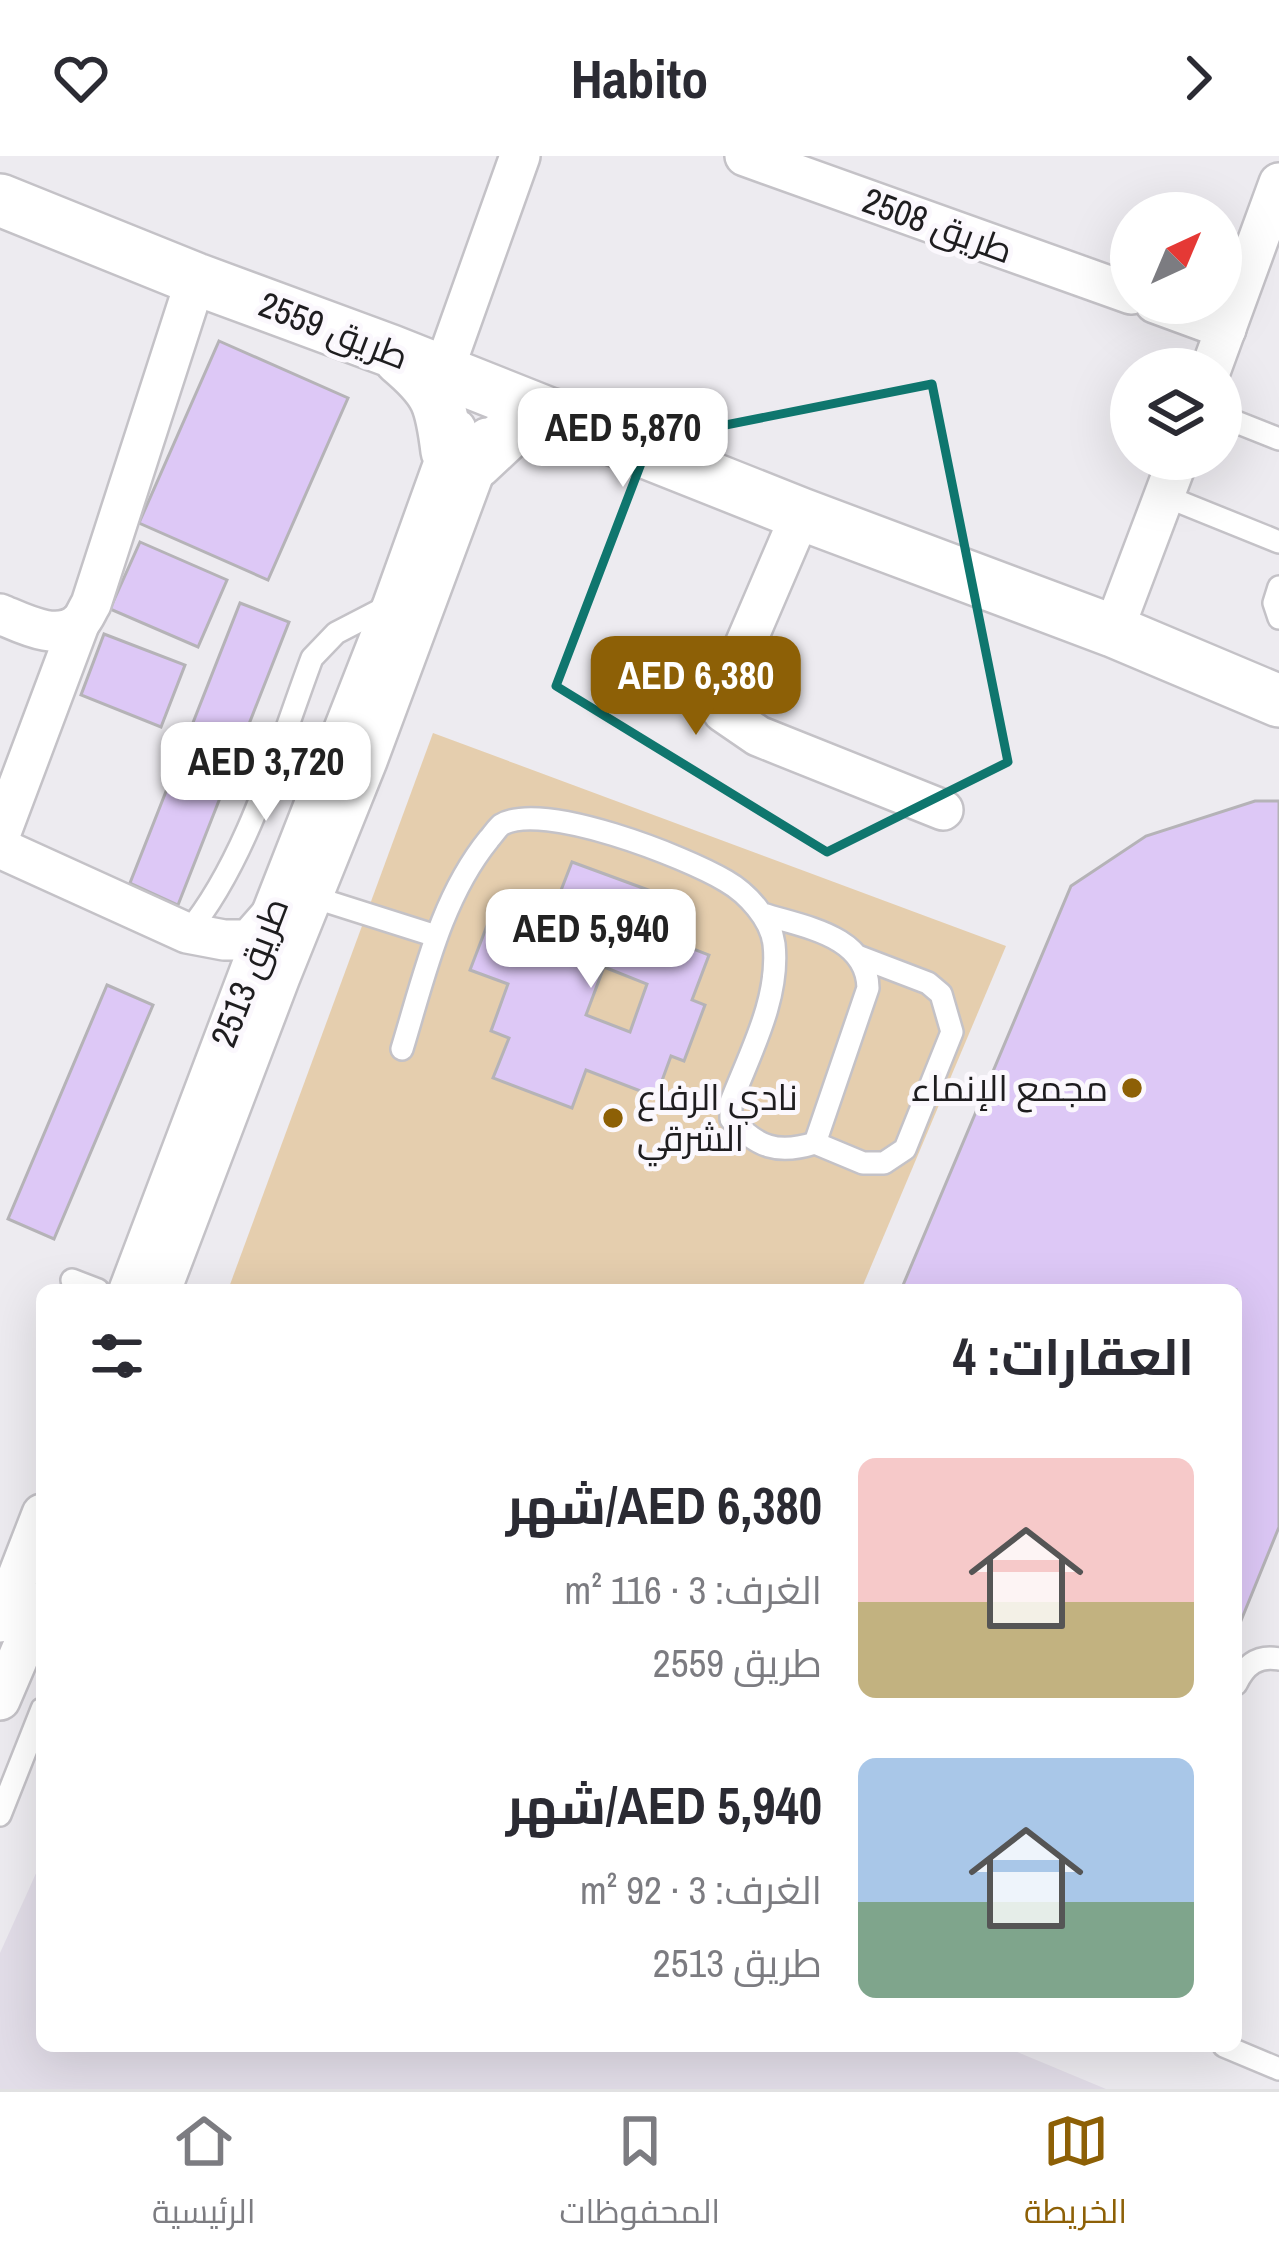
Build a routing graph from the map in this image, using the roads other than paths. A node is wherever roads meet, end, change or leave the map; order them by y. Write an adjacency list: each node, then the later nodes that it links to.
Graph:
1 (520, 156): 11 (street, طريق 2513)
2 (745, 156): 6 (street, طريق 2508)
3 (1276, 199): 8 (street)
4 (0, 200): 5 (street, طريق 2559)
5 (196, 279): 10 (street, طريق 2559); 24 (street)
6 (1110, 286)
7 (1215, 324): 8 (street)
8 (1226, 328): 9 (street)
9 (1219, 348)
10 (391, 351): 11 (street, طريق 2559); 15 (street)
11 (474, 384): 12 (street, طريق 2559); 15 (street, طريق 2513)
12 (553, 415): 15 (street); 18 (street, طريق 2559)
13 (1242, 424): 14 (lane)
14 (1279, 439)
15 (462, 457): 21 (street, طريق 2513); 30 (street, طريق 2513)
16 (1171, 480): 25 (street)
17 (1175, 480): 19 (lane)
18 (801, 514): 25 (street, طريق 2559); 27 (street)
19 (1279, 542)
20 (1279, 587): 23 (lane)
21 (393, 604): 32 (street, طريق 2513); 33 (lane)
22 (0, 614): 24 (street)
23 (1279, 618)
24 (80, 622): 28 (street)
25 (1113, 631): 26 (street, طريق 2559)
26 (1279, 701)
27 (943, 810)
28 (0, 835)
29 (0, 848): 33 (street)
30 (314, 897): 34 (lane); 36 (street, طريق 2513)
31 (763, 914): 34 (lane); 35 (lane); 39 (lane)
32 (271, 915): 33 (street); 36 (street, طريق 2513)
33 (187, 933): 37 (street)
34 (436, 936): 38 (lane)
35 (860, 957): 39 (lane); 39 (lane)
36 (266, 971): 37 (street, طريق 2513); 43 (street, طريق 2513)
37 (235, 1010): 42 (street, طريق 2513)
38 (402, 1048)
39 (815, 1143)
40 (73, 1280): 41 (lane)
41 (83, 1284)
42 (131, 1284)
43 (163, 1284)
44 (36, 1529): 46 (street)
45 (0, 1530): 46 (street)
46 (22, 1564): 48 (street)
47 (36, 1616): 51 (street)
48 (0, 1622)
49 (1279, 1659): 50 (lane)
50 (1242, 1672)
51 (0, 1700)
52 (36, 1724): 53 (lane)
53 (0, 1815)
54 (1238, 2052): 55 (lane)
55 (1279, 2069)

